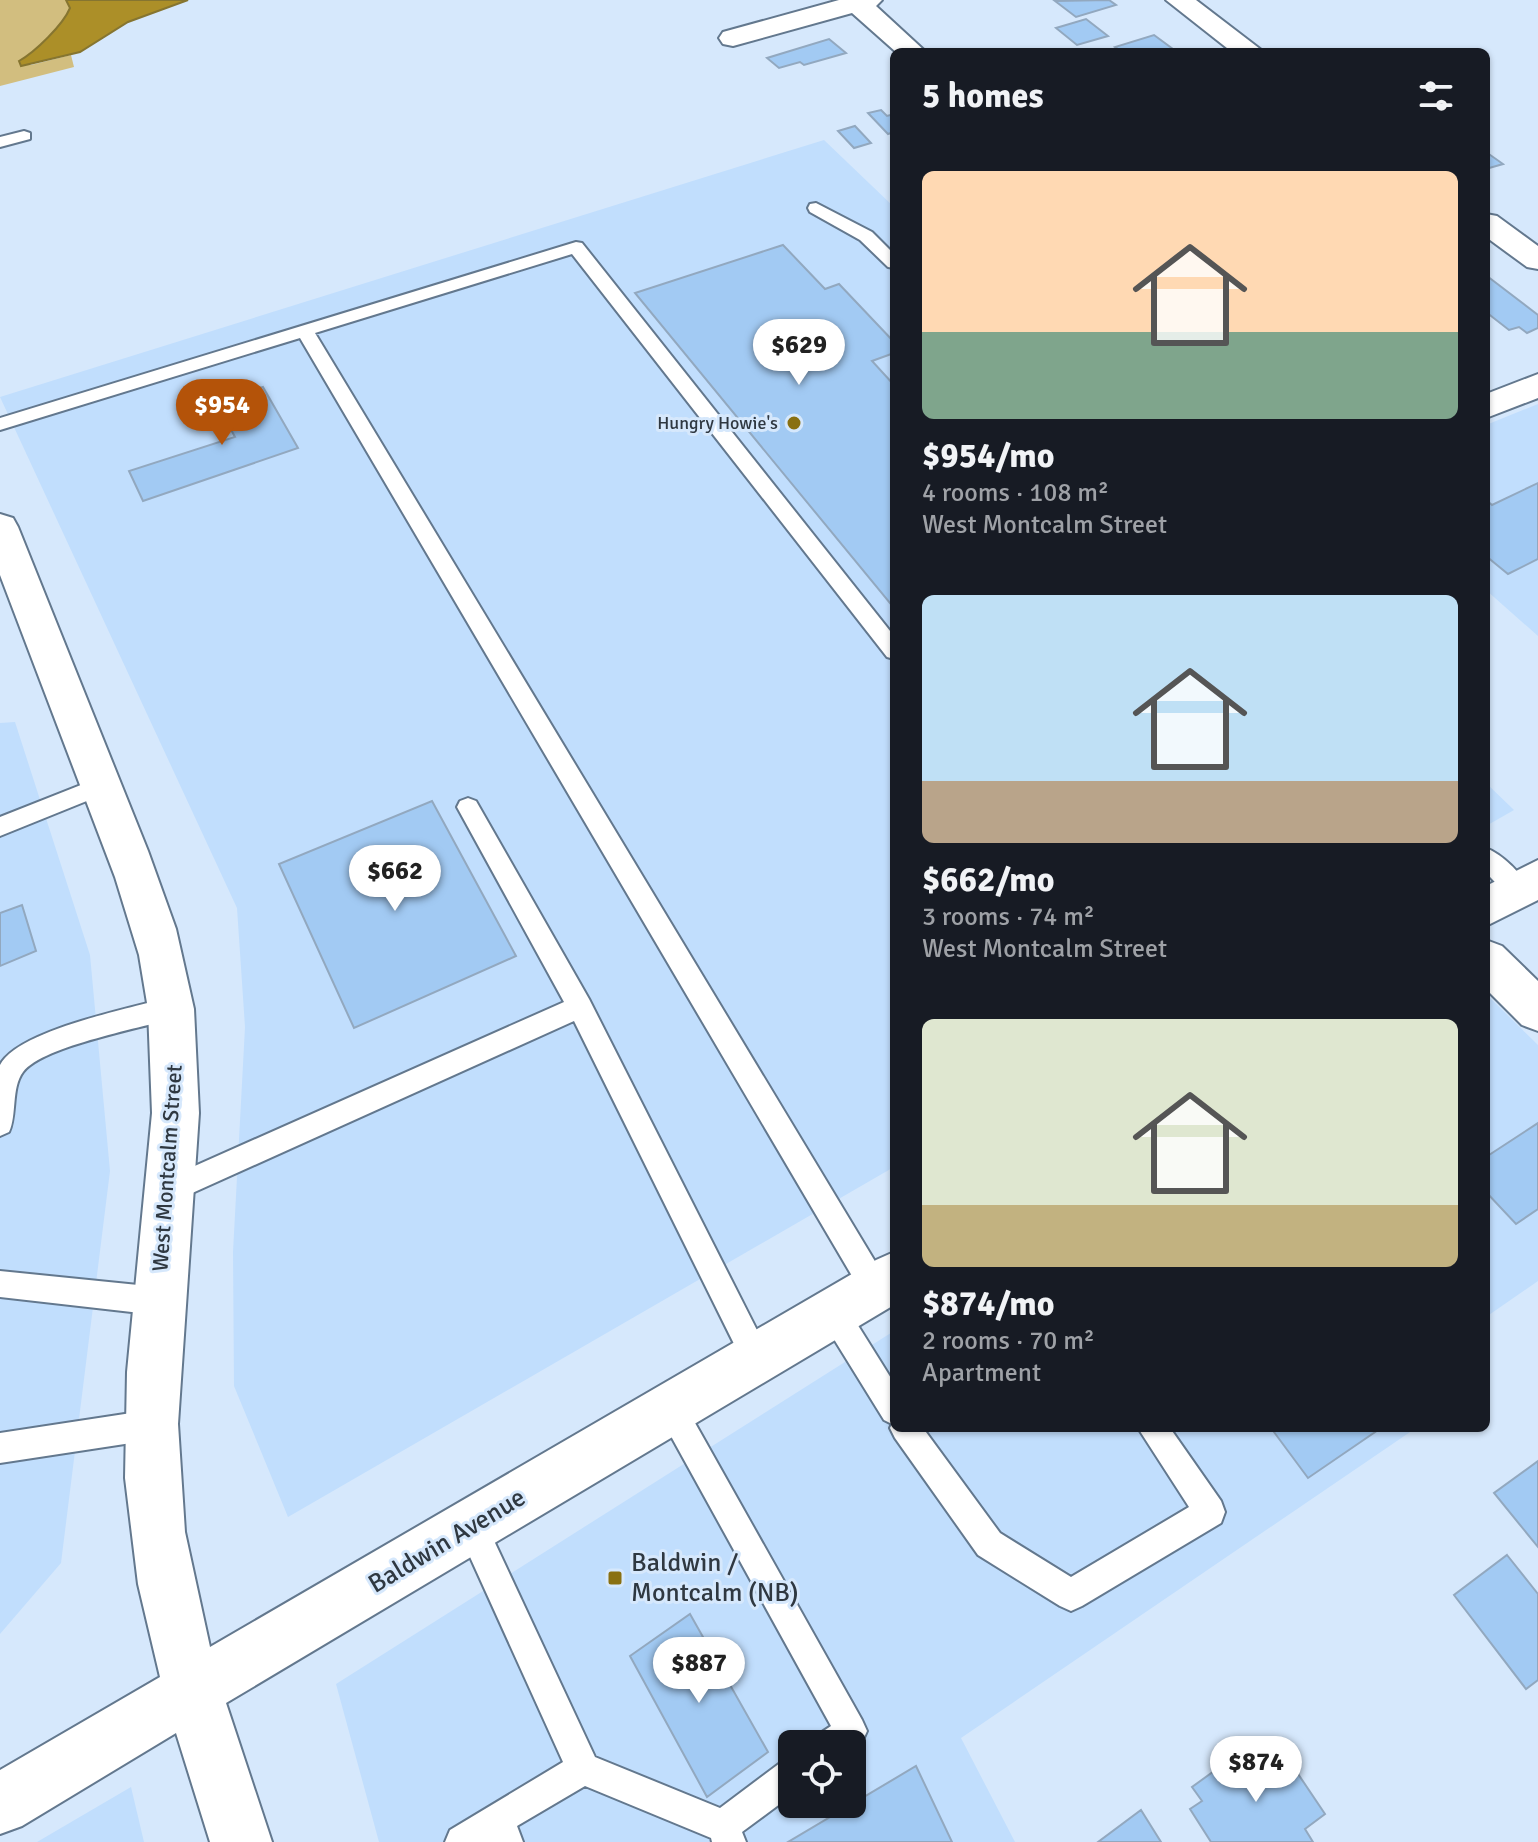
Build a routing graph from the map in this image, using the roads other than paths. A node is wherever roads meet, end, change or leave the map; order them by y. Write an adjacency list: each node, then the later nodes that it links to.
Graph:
1 (1179, 0): 5 (main road)
2 (859, 1): 3 (main road); 4 (main road)
3 (733, 38)
4 (908, 48)
5 (1245, 48)
6 (24, 136): 7 (lane)
7 (0, 142)
8 (816, 208): 10 (lane)
9 (1490, 226): 11 (main road)
10 (890, 259)
11 (1538, 260)
12 (305, 331): 13 (lane); 16 (lane); 29 (lane)
13 (0, 424)
14 (0, 527): 15 (main road, West Montcalm Street)
15 (8, 571): 17 (main road, West Montcalm Street)
16 (890, 646)
17 (101, 786): 19 (lane); 24 (main road, West Montcalm Street)
18 (468, 807): 23 (lane)
19 (0, 827)
20 (1490, 863): 21 (lane)
21 (1514, 892)
22 (1490, 963): 25 (main road)
23 (580, 1007): 27 (lane); 31 (lane)
24 (171, 1008): 26 (lane); 27 (main road, West Montcalm Street)
25 (1538, 1011)
26 (0, 1124)
27 (170, 1190): 30 (main road, West Montcalm Street)
28 (0, 1284): 30 (lane)
29 (868, 1292): 31 (main road, Baldwin Avenue); 32 (lane)
30 (158, 1301): 34 (main road, West Montcalm Street)
31 (756, 1358): 33 (main road, Baldwin Avenue)
32 (890, 1392)
33 (671, 1408): 38 (main road, Baldwin Avenue); 40 (lane)
34 (151, 1425): 37 (lane); 39 (main road, West Montcalm Street)
35 (908, 1432): 36 (lane)
36 (1156, 1432)
37 (0, 1448)
38 (471, 1526): 39 (main road, Baldwin Avenue); 41 (lane)
39 (193, 1690): 43 (main road, Baldwin Avenue); 46 (main road, West Montcalm Street)
40 (850, 1730)
41 (583, 1769): 44 (lane); 45 (lane)
42 (778, 1788): 45 (lane)
43 (0, 1804)
44 (502, 1831): 47 (lane)
45 (726, 1834)
46 (241, 1842)
47 (462, 1842)

